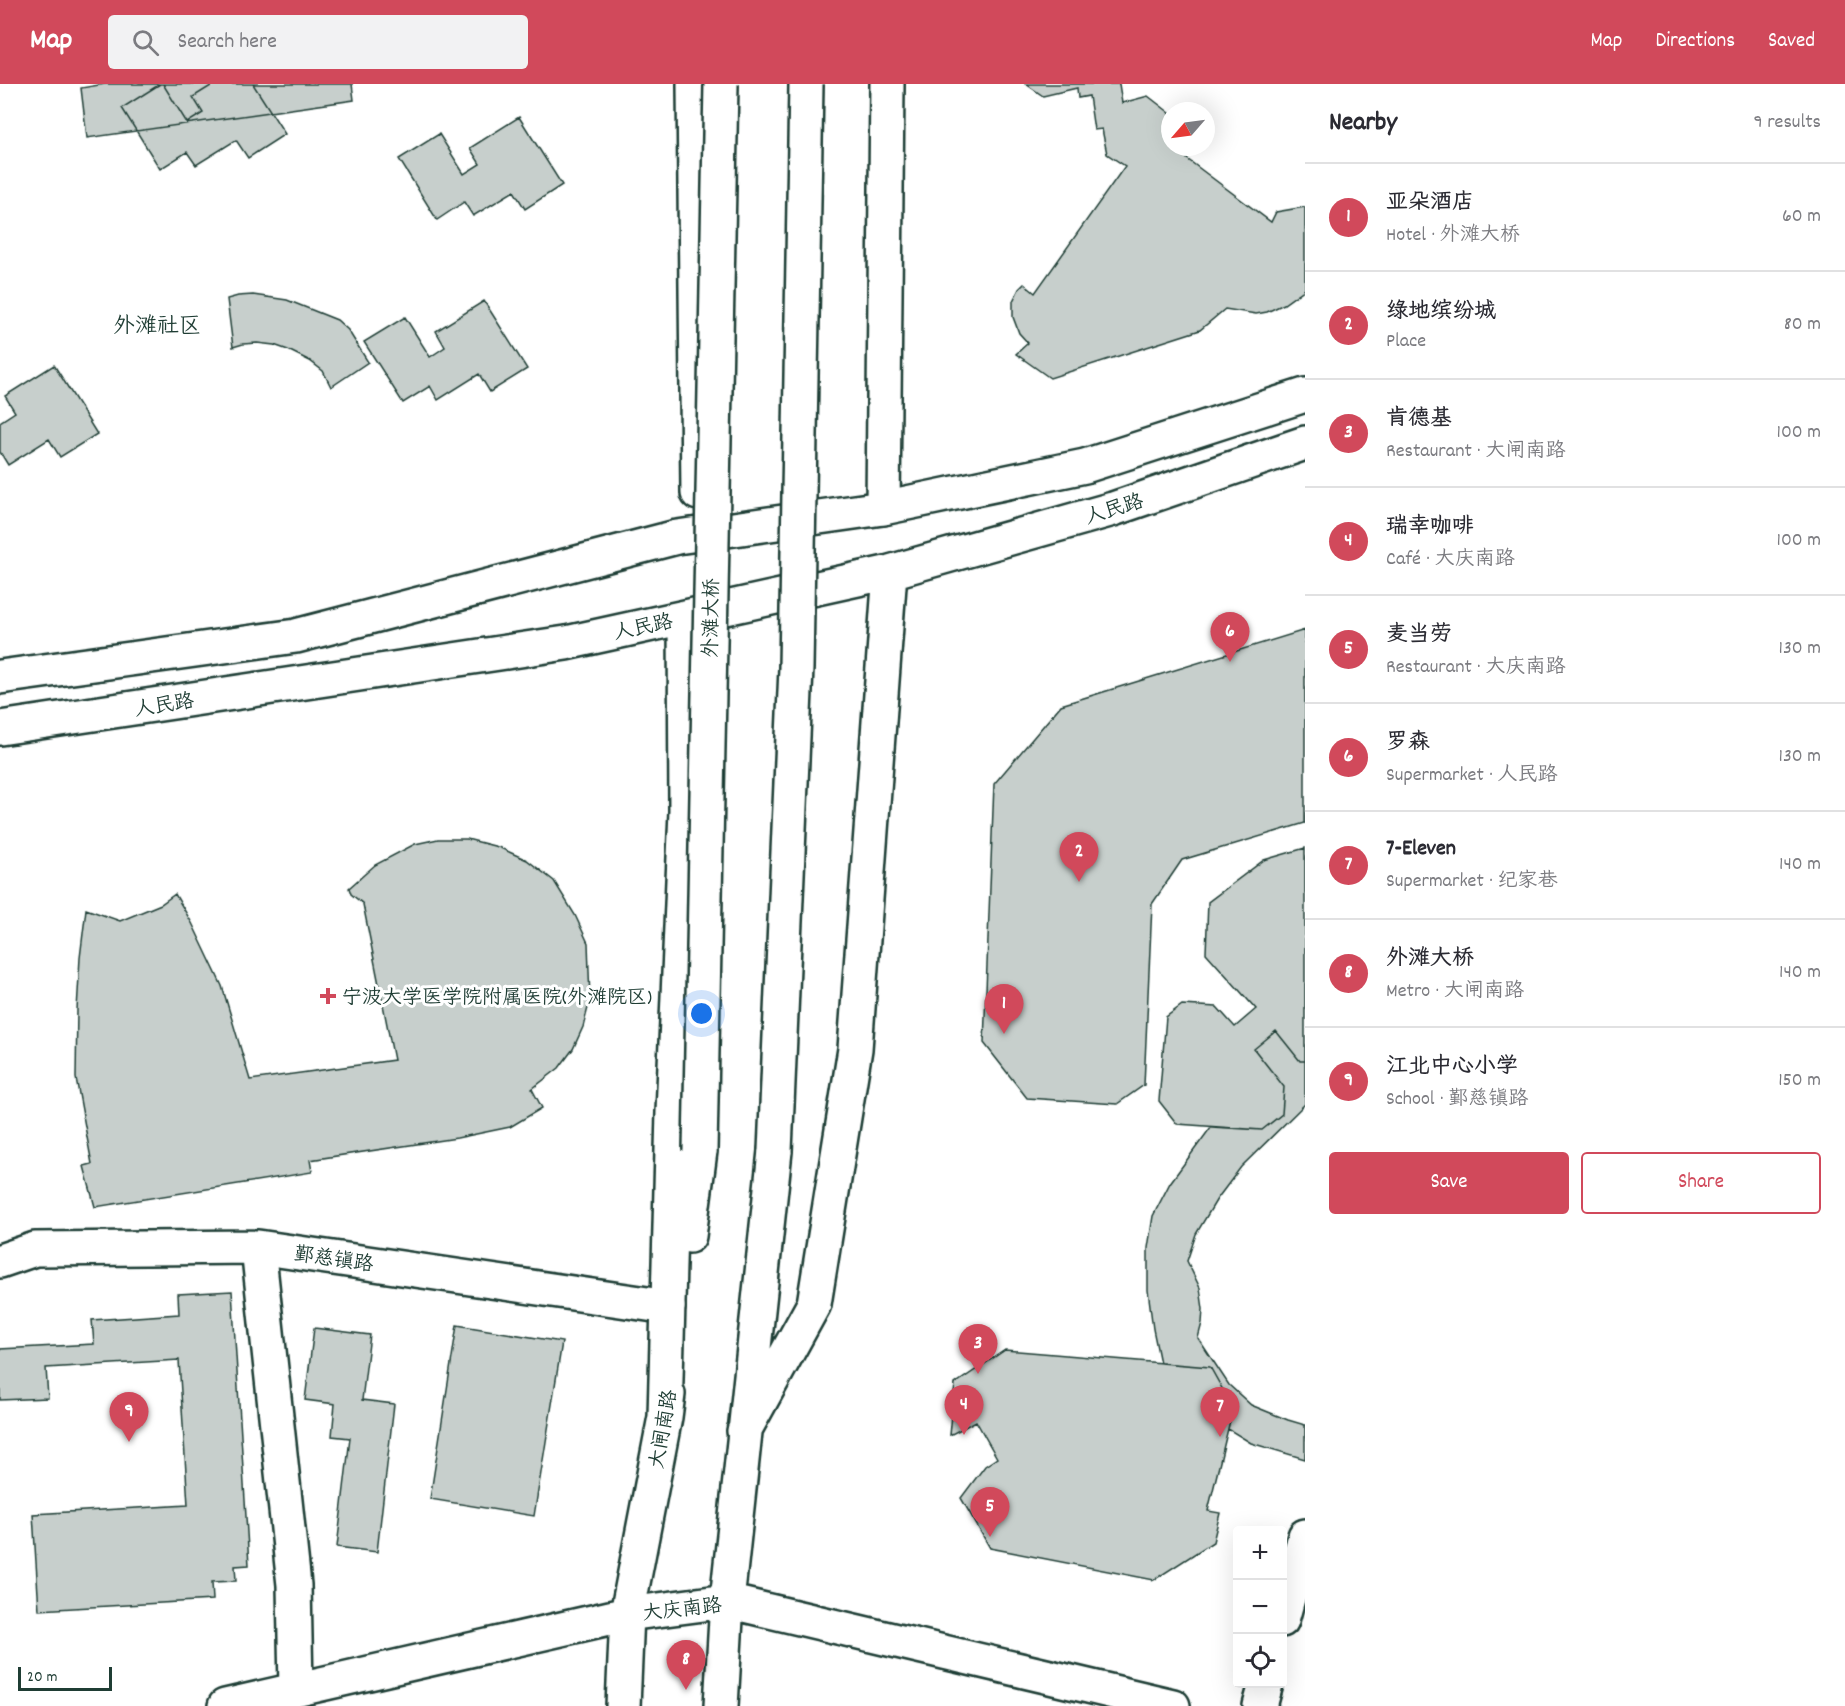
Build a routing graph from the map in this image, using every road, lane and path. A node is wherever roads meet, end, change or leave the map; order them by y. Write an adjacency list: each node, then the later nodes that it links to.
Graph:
1 (694, 84): 8 (main road)
2 (721, 84): 13 (main road, 外滩大桥, bridge)
3 (806, 84): 18 (main road, bridge)
4 (887, 84): 7 (main road)
5 (1305, 395): 7 (main road)
6 (1305, 443): 9 (main road, 人民路)
7 (883, 508): 8 (main road)
8 (698, 534): 11 (main road)
9 (890, 572): 10 (main road, 人民路); 18 (main road)
10 (685, 617): 12 (main road, 人民路); 16 (main road)
11 (0, 677)
12 (0, 728)
13 (699, 1151): 17 (main road, 大闸南路)
14 (258, 1247): 15 (main road, 鄞慈镇路); 16 (main road, 鄞慈镇路); 24 (main road)
15 (0, 1261)
16 (668, 1307): 17 (main road)
17 (665, 1417): 22 (main road, 大闸南路)
18 (744, 1431): 20 (main road)
19 (1305, 1536): 21 (main road)
20 (727, 1601): 22 (main road, 大庆南路); 27 (main road); 28 (main road, 大庆南路)
21 (1287, 1602)
22 (627, 1614): 24 (main road, 大庆南路); 26 (main road, 大闸南路)
23 (1265, 1688): 29 (main road)
24 (296, 1689): 25 (main road, 大庆南路)
25 (225, 1706)
26 (623, 1706)
27 (721, 1706)
28 (1173, 1706)
29 (1260, 1706)

